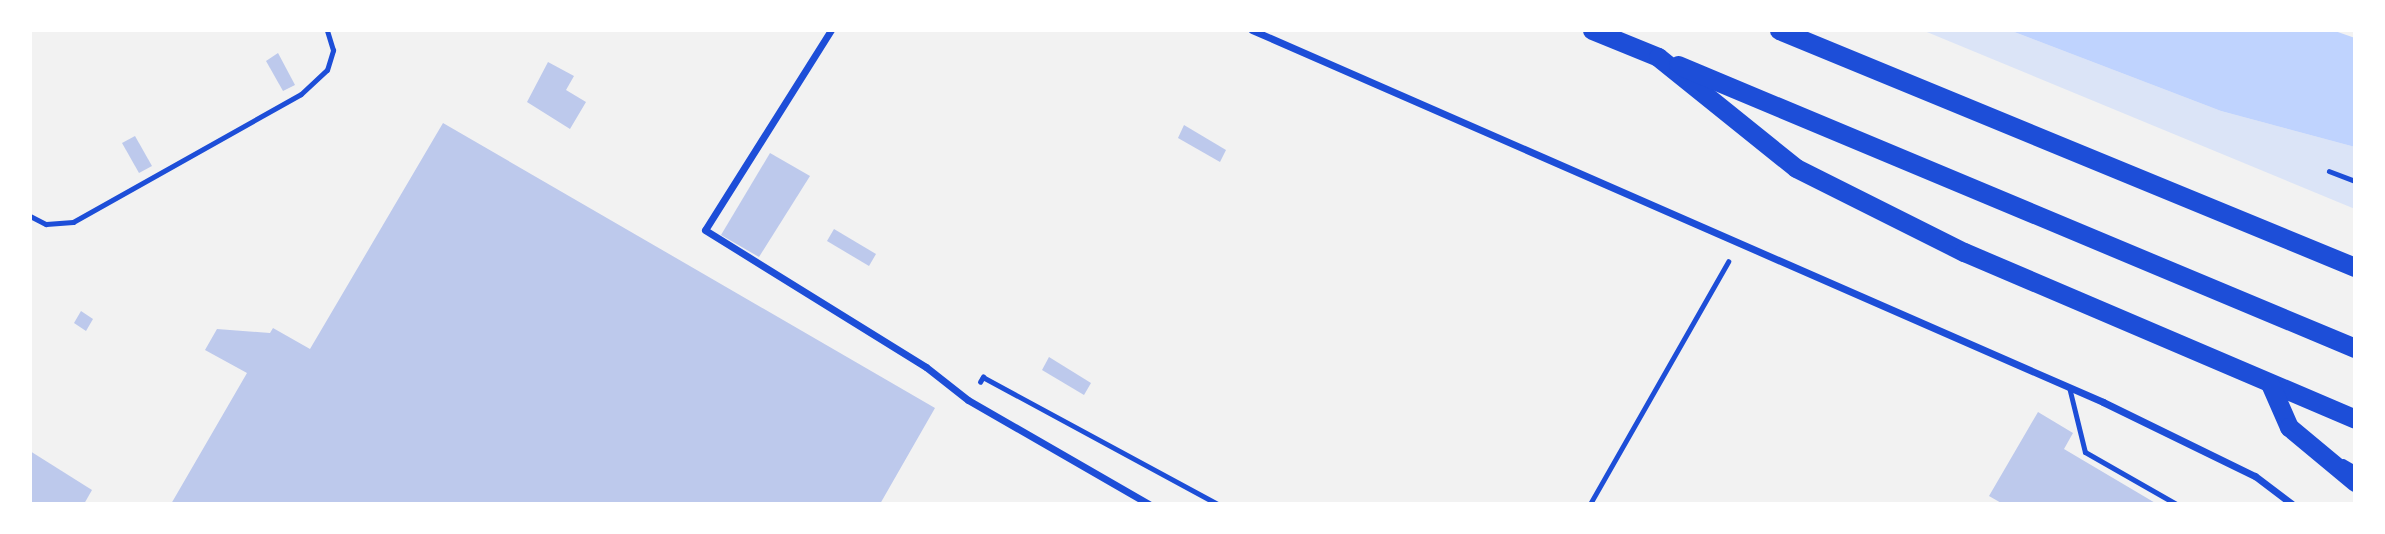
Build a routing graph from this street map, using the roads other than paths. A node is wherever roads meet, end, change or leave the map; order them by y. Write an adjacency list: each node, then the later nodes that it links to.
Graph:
1 (327, 30): 7 (lane)
2 (831, 30): 16 (street)
3 (1252, 30): 11 (street)
4 (1592, 30): 6 (highway)
5 (1779, 30): 8 (highway)
6 (1658, 57): 9 (highway); 10 (highway)
7 (30, 216)
8 (2355, 267)
9 (2355, 348)
10 (2270, 386): 12 (highway); 13 (highway)
11 (2069, 387): 17 (lane); 18 (street)
12 (2355, 419)
13 (2325, 452): 14 (lane); 15 (highway)
14 (2355, 468)
15 (2355, 482)
16 (1149, 504)
17 (2176, 504)
18 (2292, 504)

